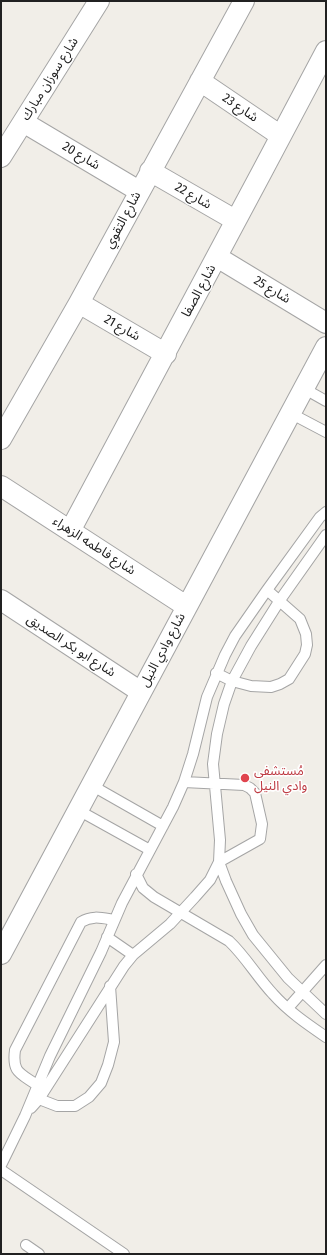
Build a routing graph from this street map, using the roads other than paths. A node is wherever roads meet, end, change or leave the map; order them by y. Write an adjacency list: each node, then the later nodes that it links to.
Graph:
1 (99, 1): 5 (street, شارع سوزان مبارك)
2 (244, 1): 4 (street, شارع التقوي)
3 (326, 51): 6 (street, شارع الصفا)
4 (200, 81): 6 (street, شارع 23); 8 (street, شارع التقوي)
5 (23, 122): 7 (street, شارع سوزان مبارك); 9 (street, شارع 20)
6 (281, 136): 10 (street, شارع الصفا)
7 (1, 157)
8 (150, 171): 9 (street, شارع التقوي); 10 (street, شارع 22)
9 (139, 191): 12 (street, شارع التقوي)
10 (235, 220): 11 (street, شارع الصفا)
11 (217, 257): 13 (street, شارع 25); 15 (street, شارع الصفا)
12 (78, 303): 15 (street, شارع 21); 20 (street, شارع التقوي)
13 (326, 323)
14 (326, 347): 16 (street, شارع وادي النيل)
15 (166, 354): 23 (street, شارع الصفا)
16 (303, 388): 17 (lane); 18 (street, شارع وادي النيل)
17 (326, 401)
18 (290, 413): 19 (lane); 28 (street, شارع وادي النيل)
19 (326, 432)
20 (1, 439)
21 (1, 486): 23 (street, شارع فاطمه الزهراء)
22 (326, 512): 25 (lane)
23 (70, 530): 28 (street, شارع فاطمه الزهراء)
24 (326, 535): 27 (lane)
25 (267, 590): 27 (lane); 29 (lane)
26 (1, 600): 31 (street, شارع ابو بكر الصديق)
27 (280, 600): 30 (lane); 30 (lane)
28 (186, 606): 31 (street, شارع وادي النيل)
29 (216, 673): 30 (lane); 32 (lane)
30 (232, 681): 33 (lane)
31 (141, 692): 34 (street, شارع وادي النيل)
32 (184, 782): 33 (lane); 36 (lane)
33 (214, 783): 38 (lane); 38 (lane)
34 (91, 785): 35 (street, شارع وادي النيل); 36 (lane)
35 (78, 810): 37 (lane); 43 (street, شارع وادي النيل)
36 (163, 826): 37 (lane)
37 (150, 850): 39 (lane)
38 (219, 862): 40 (lane); 47 (lane)
39 (136, 874): 40 (lane); 41 (lane)
40 (181, 912): 44 (lane); 48 (lane)
41 (114, 920): 42 (lane); 51 (lane)
42 (107, 937): 44 (lane); 51 (lane)
43 (1, 954)
44 (133, 955): 46 (lane)
45 (326, 966): 47 (lane)
46 (110, 986): 52 (lane); 52 (lane)
47 (303, 992): 48 (lane); 49 (lane)
48 (288, 1008): 50 (lane)
49 (326, 1014)
50 (326, 1037)
51 (37, 1085): 53 (lane)
52 (39, 1098): 53 (lane)
53 (25, 1116): 54 (lane)
54 (1, 1165)
55 (1, 1170): 58 (lane)
56 (26, 1246): 57 (lane)
57 (39, 1254)
58 (124, 1254)

